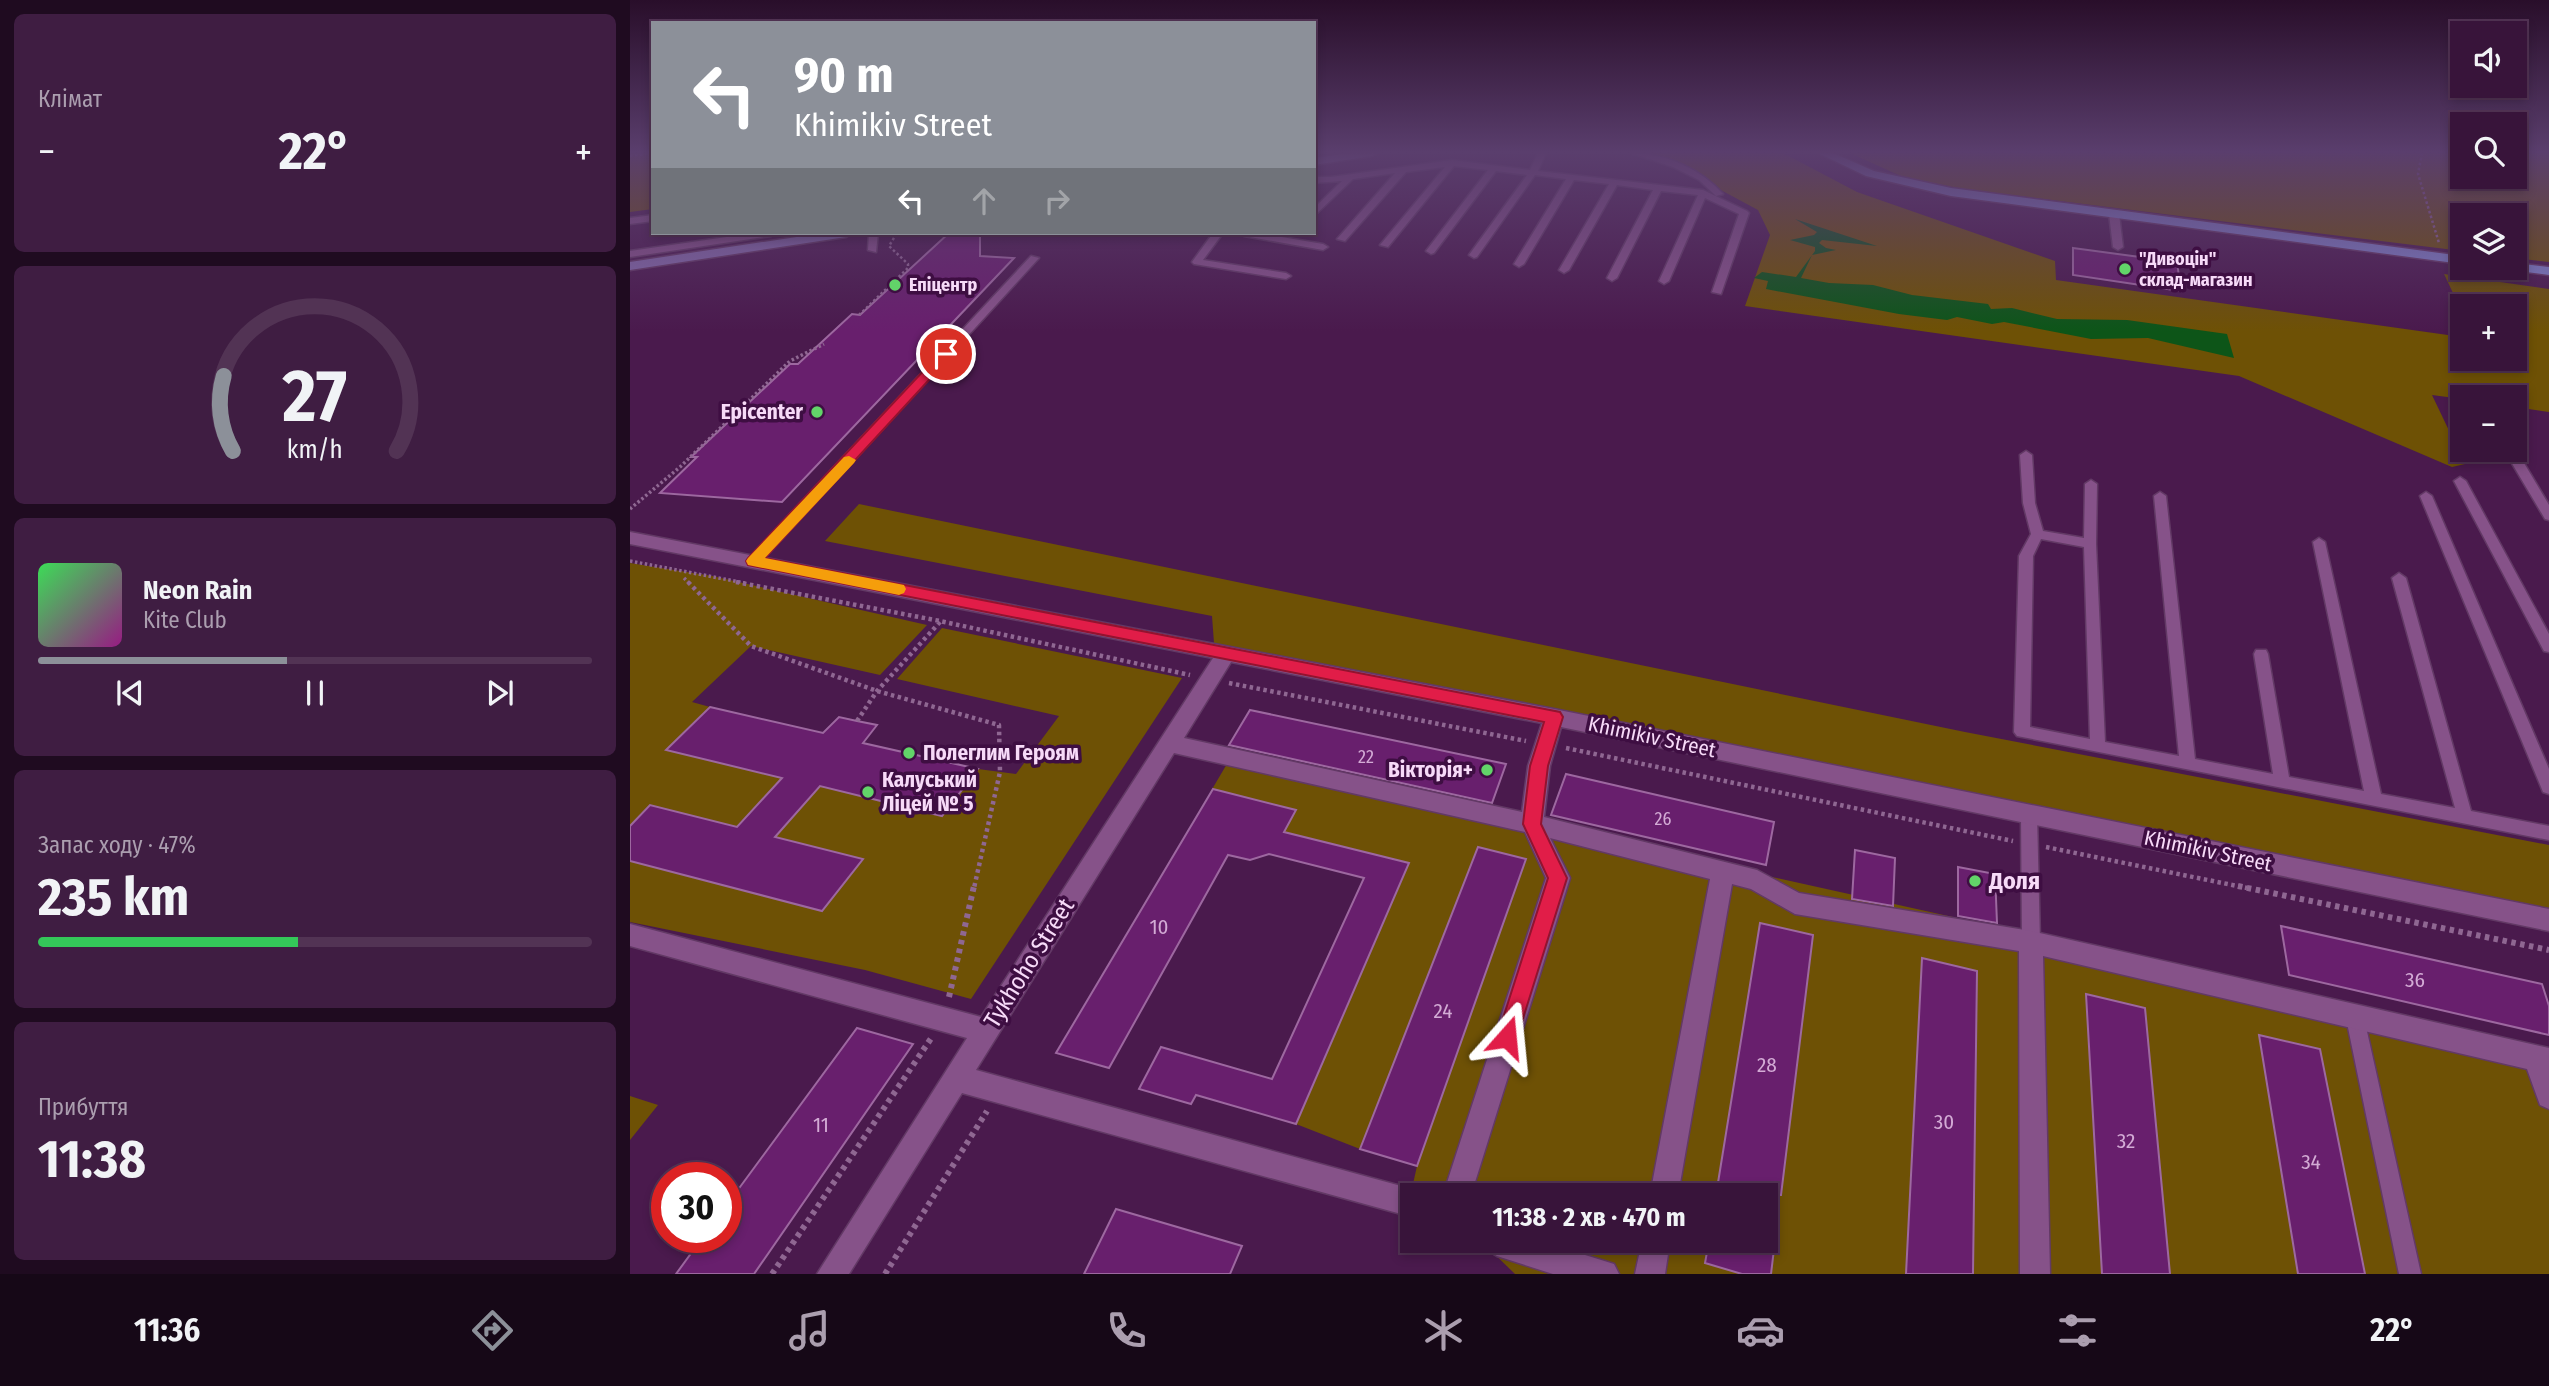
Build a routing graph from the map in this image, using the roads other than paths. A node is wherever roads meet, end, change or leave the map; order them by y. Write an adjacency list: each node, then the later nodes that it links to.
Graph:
1 (1366, 212): 19 (lane)
2 (1412, 212): 20 (lane)
3 (1460, 212): 24 (lane)
4 (1505, 212): 26 (lane)
5 (1550, 212): 29 (lane)
6 (1597, 212): 32 (lane)
7 (1646, 212): 35 (lane)
8 (1694, 212): 36 (lane)
9 (2103, 212): 11 (main road)
10 (1744, 213): 37 (lane)
11 (2114, 214): 22 (lane); 28 (main road)
12 (651, 218): 13 (lane)
13 (630, 221)
14 (758, 235): 25 (lane)
15 (833, 235): 30 (main road)
16 (873, 235): 23 (lane)
17 (1217, 235): 34 (lane)
18 (1255, 235): 21 (lane)
19 (1342, 239)
20 (1385, 246)
21 (1323, 247)
22 (2118, 247)
23 (873, 250)
24 (1431, 251)
25 (630, 254)
26 (1474, 256)
27 (1034, 258): 49 (lane)
28 (2450, 258)
29 (1519, 264)
30 (630, 266)
31 (2527, 268): 33 (main road)
32 (1564, 270)
33 (2549, 271)
34 (1286, 276)
35 (1612, 278)
36 (1664, 281)
37 (1717, 292)
38 (2026, 455): 45 (lane)
39 (2517, 462): 44 (lane)
40 (2460, 481): 51 (lane)
41 (2091, 484): 48 (lane)
42 (2160, 496): 57 (lane)
43 (2426, 496): 59 (lane)
44 (2549, 516)
45 (2037, 534): 48 (lane); 56 (lane)
46 (630, 538): 49 (street, Khimikiv Street)
47 (2319, 542): 60 (lane)
48 (2090, 544): 56 (lane)
49 (754, 561): 52 (street, Khimikiv Street)
50 (2399, 578): 62 (lane)
51 (2549, 647)
52 (1227, 652): 54 (street, Khimikiv Street); 55 (street, Tykhoho Street)
53 (2261, 654): 58 (lane)
54 (1554, 717): 61 (street, Khimikiv Street); 63 (street)
55 (1169, 743): 63 (street); 70 (street, Tykhoho Street)
56 (2098, 746): 57 (lane)
57 (2188, 764): 58 (lane)
58 (2282, 781): 60 (lane)
59 (2549, 787)
60 (2374, 799): 62 (lane)
61 (2029, 814): 66 (street, Khimikiv Street); 68 (lane)
62 (2465, 817): 64 (lane)
63 (1532, 824): 65 (street); 74 (street)
64 (2549, 833)
65 (1723, 871): 68 (street); 75 (street)
66 (2549, 920)
67 (630, 935): 70 (street)
68 (2031, 942): 69 (street); 82 (street)
69 (2355, 1018): 71 (street); 83 (lane)
70 (986, 1031): 72 (street, Tykhoho Street)
71 (2543, 1060): 73 (street)
72 (956, 1078): 76 (street); 79 (street, Tykhoho Street)
73 (2549, 1096)
74 (1461, 1183)
75 (1666, 1183)
76 (1400, 1200)
77 (1531, 1253): 80 (street)
78 (1654, 1253): 81 (street)
79 (832, 1274)
80 (1604, 1274)
81 (1650, 1274)
82 (2035, 1274)
83 (2410, 1274)

